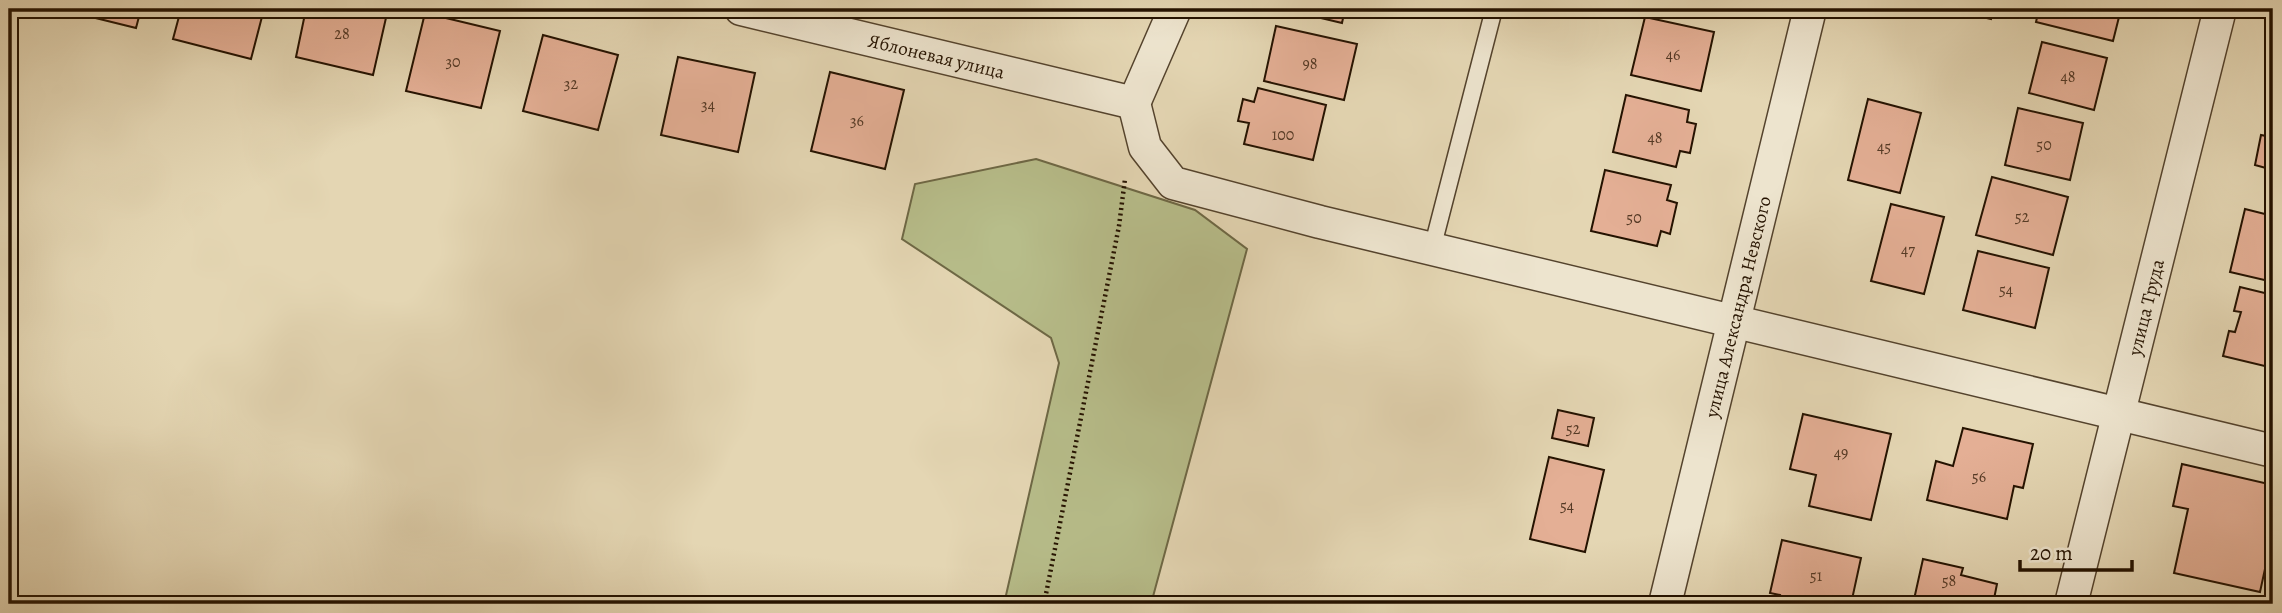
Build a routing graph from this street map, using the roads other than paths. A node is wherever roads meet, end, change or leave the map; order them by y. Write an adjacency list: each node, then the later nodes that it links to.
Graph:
1 (740, 9): 6 (street, Яблоневая улица)
2 (1175, 9): 6 (street)
3 (1494, 9): 7 (lane)
4 (1810, 9): 8 (street, улица Александра Невского)
5 (2220, 9): 9 (street, улица Труда)
6 (1134, 103): 7 (street)
7 (1432, 249): 8 (street)
8 (1734, 321): 9 (street); 11 (street, улица Александра Невского)
9 (2119, 415): 10 (street); 12 (street, улица Труда)
10 (2273, 452)
11 (1665, 604)
12 (2071, 604)

